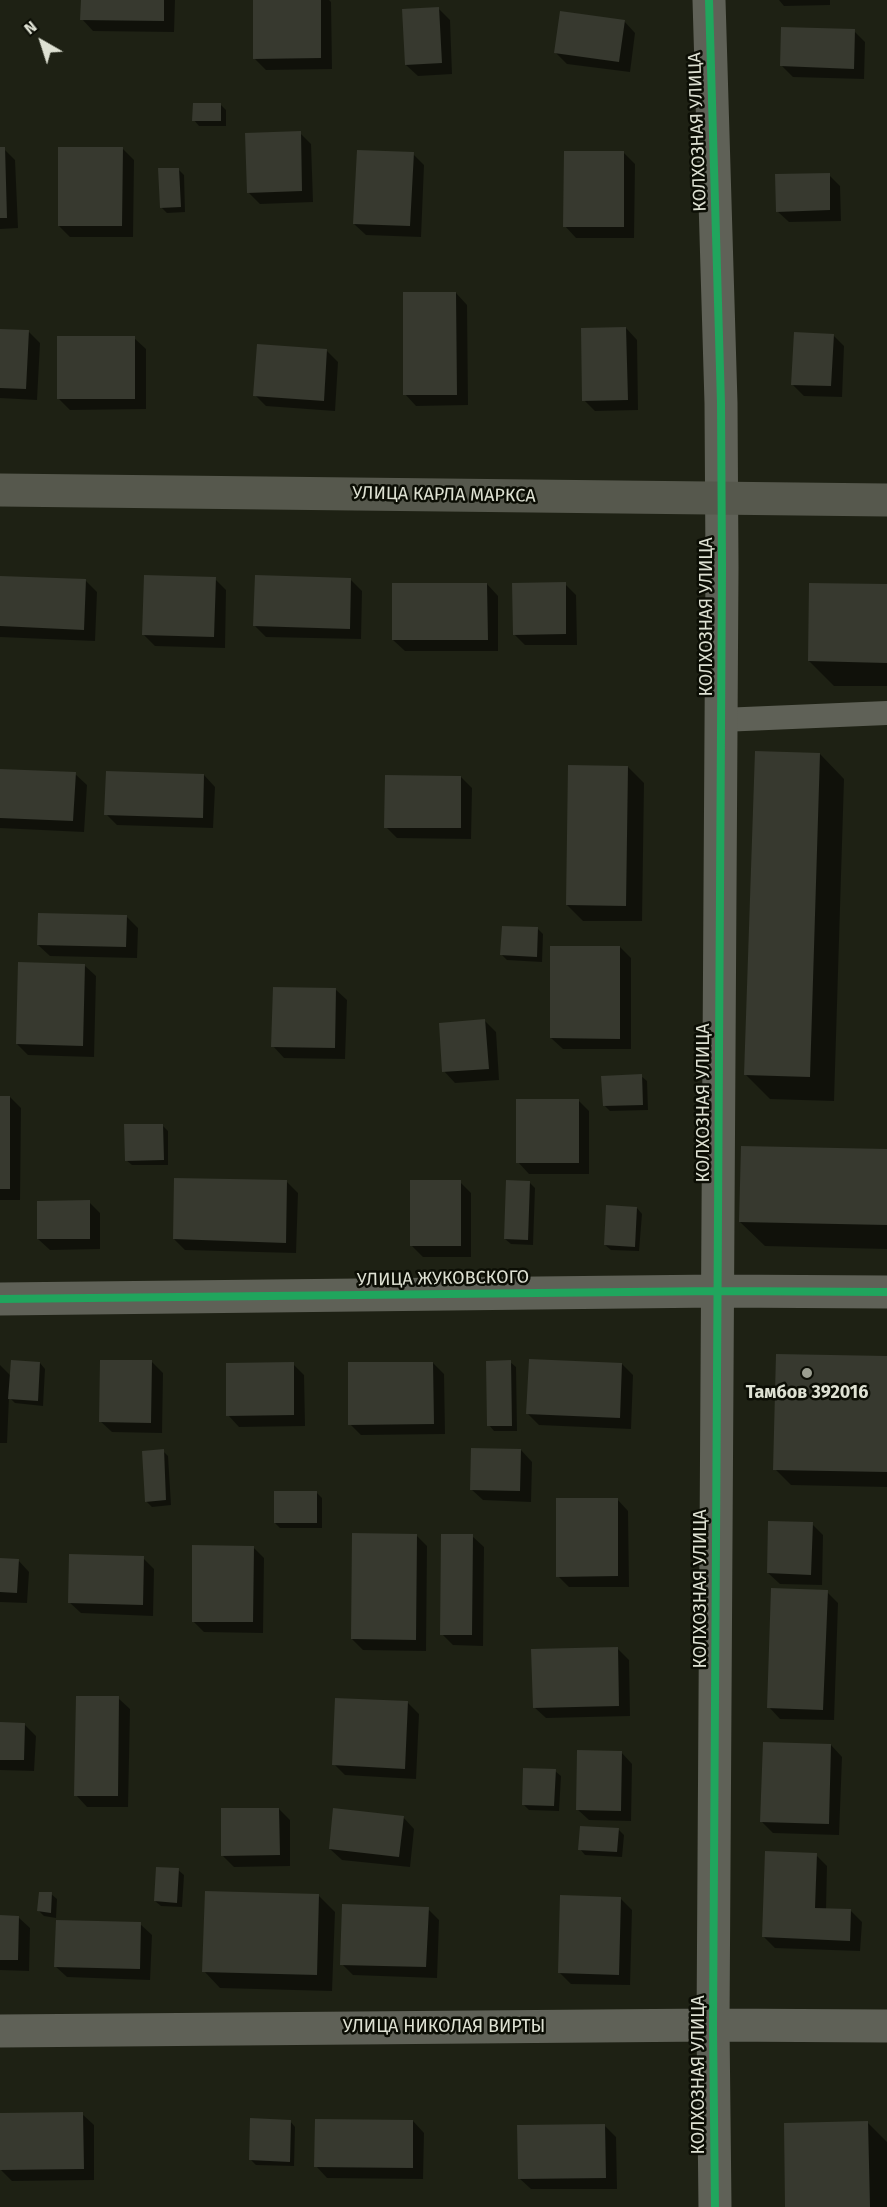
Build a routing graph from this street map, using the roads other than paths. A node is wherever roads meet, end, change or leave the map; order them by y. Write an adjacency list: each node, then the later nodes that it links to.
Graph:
1 (709, 0): 3 (street, КОЛХОЗНАЯ УЛИЦА)
2 (0, 490): 3 (main road, УЛИЦА КАРЛА МАРКСА)
3 (722, 498): 4 (main road, УЛИЦА КАРЛА МАРКСА); 6 (street, КОЛХОЗНАЯ УЛИЦА)
4 (887, 500)
5 (887, 713): 6 (lane)
6 (721, 720): 7 (street, КОЛХОЗНАЯ УЛИЦА)
7 (717, 1291): 8 (street, УЛИЦА ЖУКОВСКОГО); 9 (street, УЛИЦА ЖУКОВСКОГО); 10 (street, КОЛХОЗНАЯ УЛИЦА)
8 (887, 1292)
9 (0, 1299)
10 (713, 2025): 11 (street, УЛИЦА НИКОЛАЯ ВИРТЫ); 12 (street, УЛИЦА НИКОЛАЯ ВИРТЫ); 13 (street, КОЛХОЗНАЯ УЛИЦА)
11 (887, 2026)
12 (0, 2031)
13 (715, 2207)

